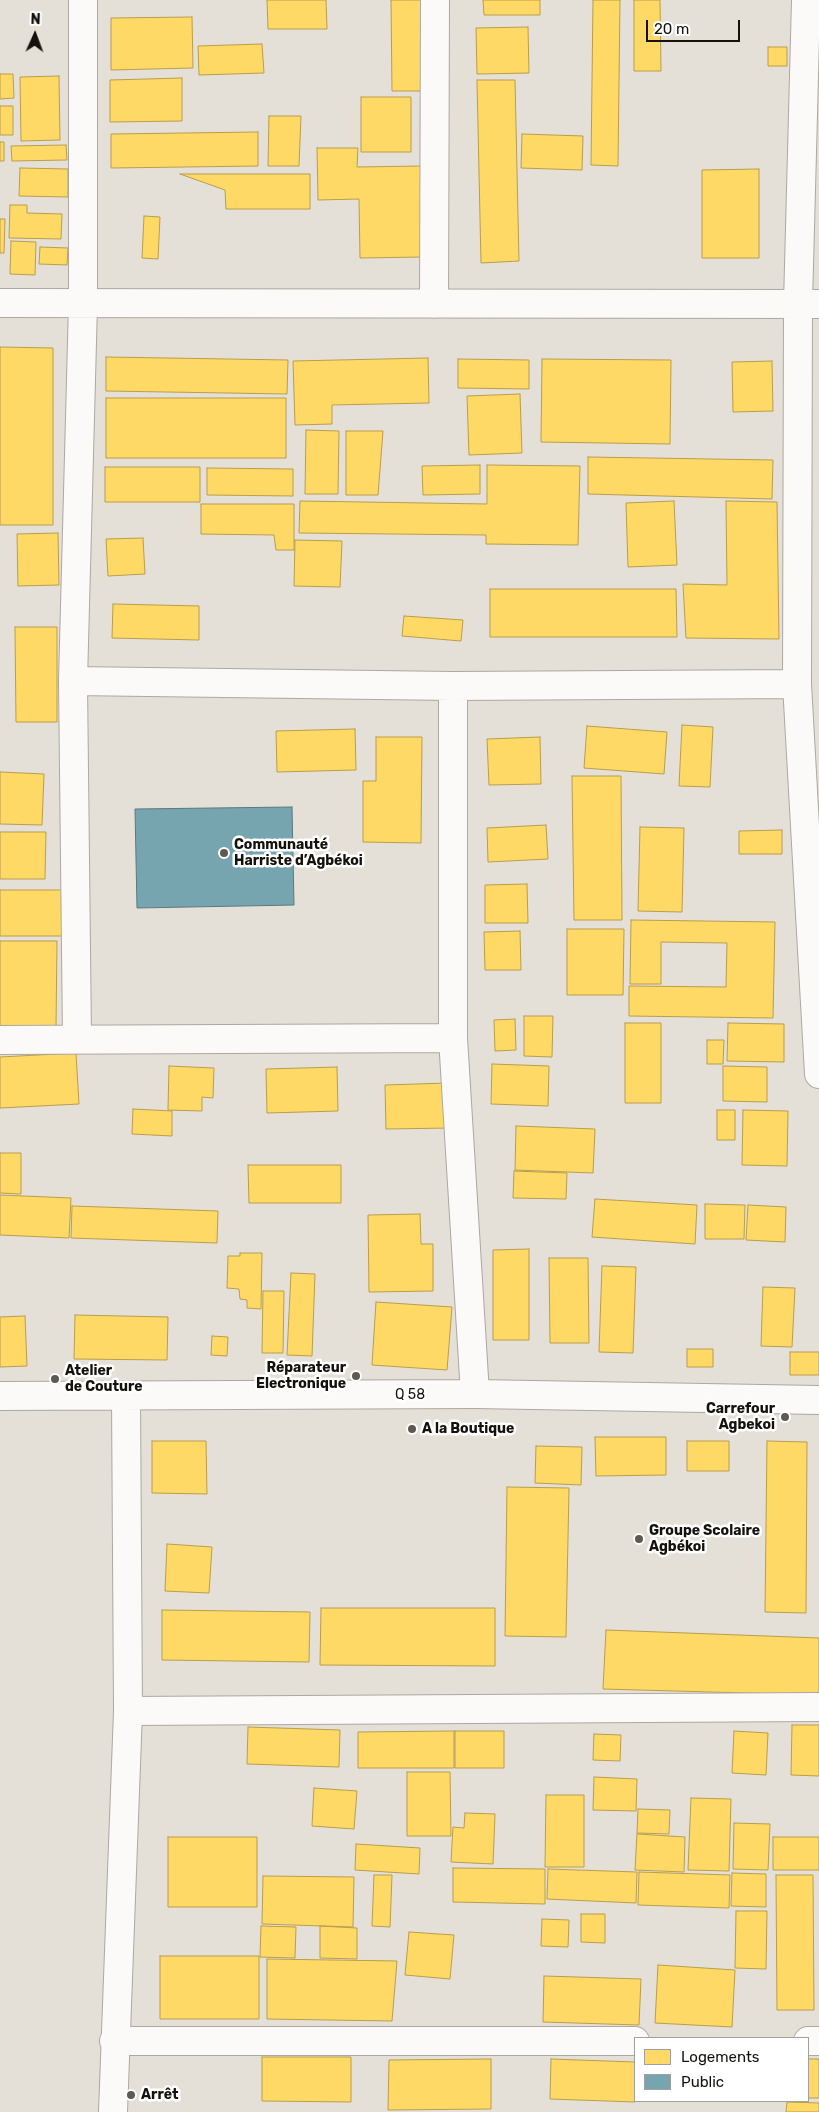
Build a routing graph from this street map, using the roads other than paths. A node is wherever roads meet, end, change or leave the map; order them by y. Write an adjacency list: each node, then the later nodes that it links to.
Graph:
1 (83, 0): 5 (street)
2 (435, 0): 6 (street)
3 (806, 0): 7 (street)
4 (0, 303): 5 (street)
5 (83, 304): 6 (street); 8 (street)
6 (434, 304): 7 (street)
7 (809, 304): 9 (street)
8 (74, 681): 10 (street); 12 (street)
9 (797, 684): 10 (street); 14 (street)
10 (453, 686): 11 (street)
11 (452, 1038): 12 (street); 15 (street)
12 (77, 1039): 13 (street)
13 (0, 1040)
14 (819, 1074)
15 (475, 1394): 17 (street, Q 58); 18 (street, Q 58)
16 (0, 1396): 17 (street, Q 58)
17 (126, 1396): 20 (street)
18 (819, 1400)
19 (819, 1707): 20 (street)
20 (128, 1711): 21 (street)
21 (114, 2041): 22 (street); 23 (street)
22 (634, 2041)
23 (112, 2112)

